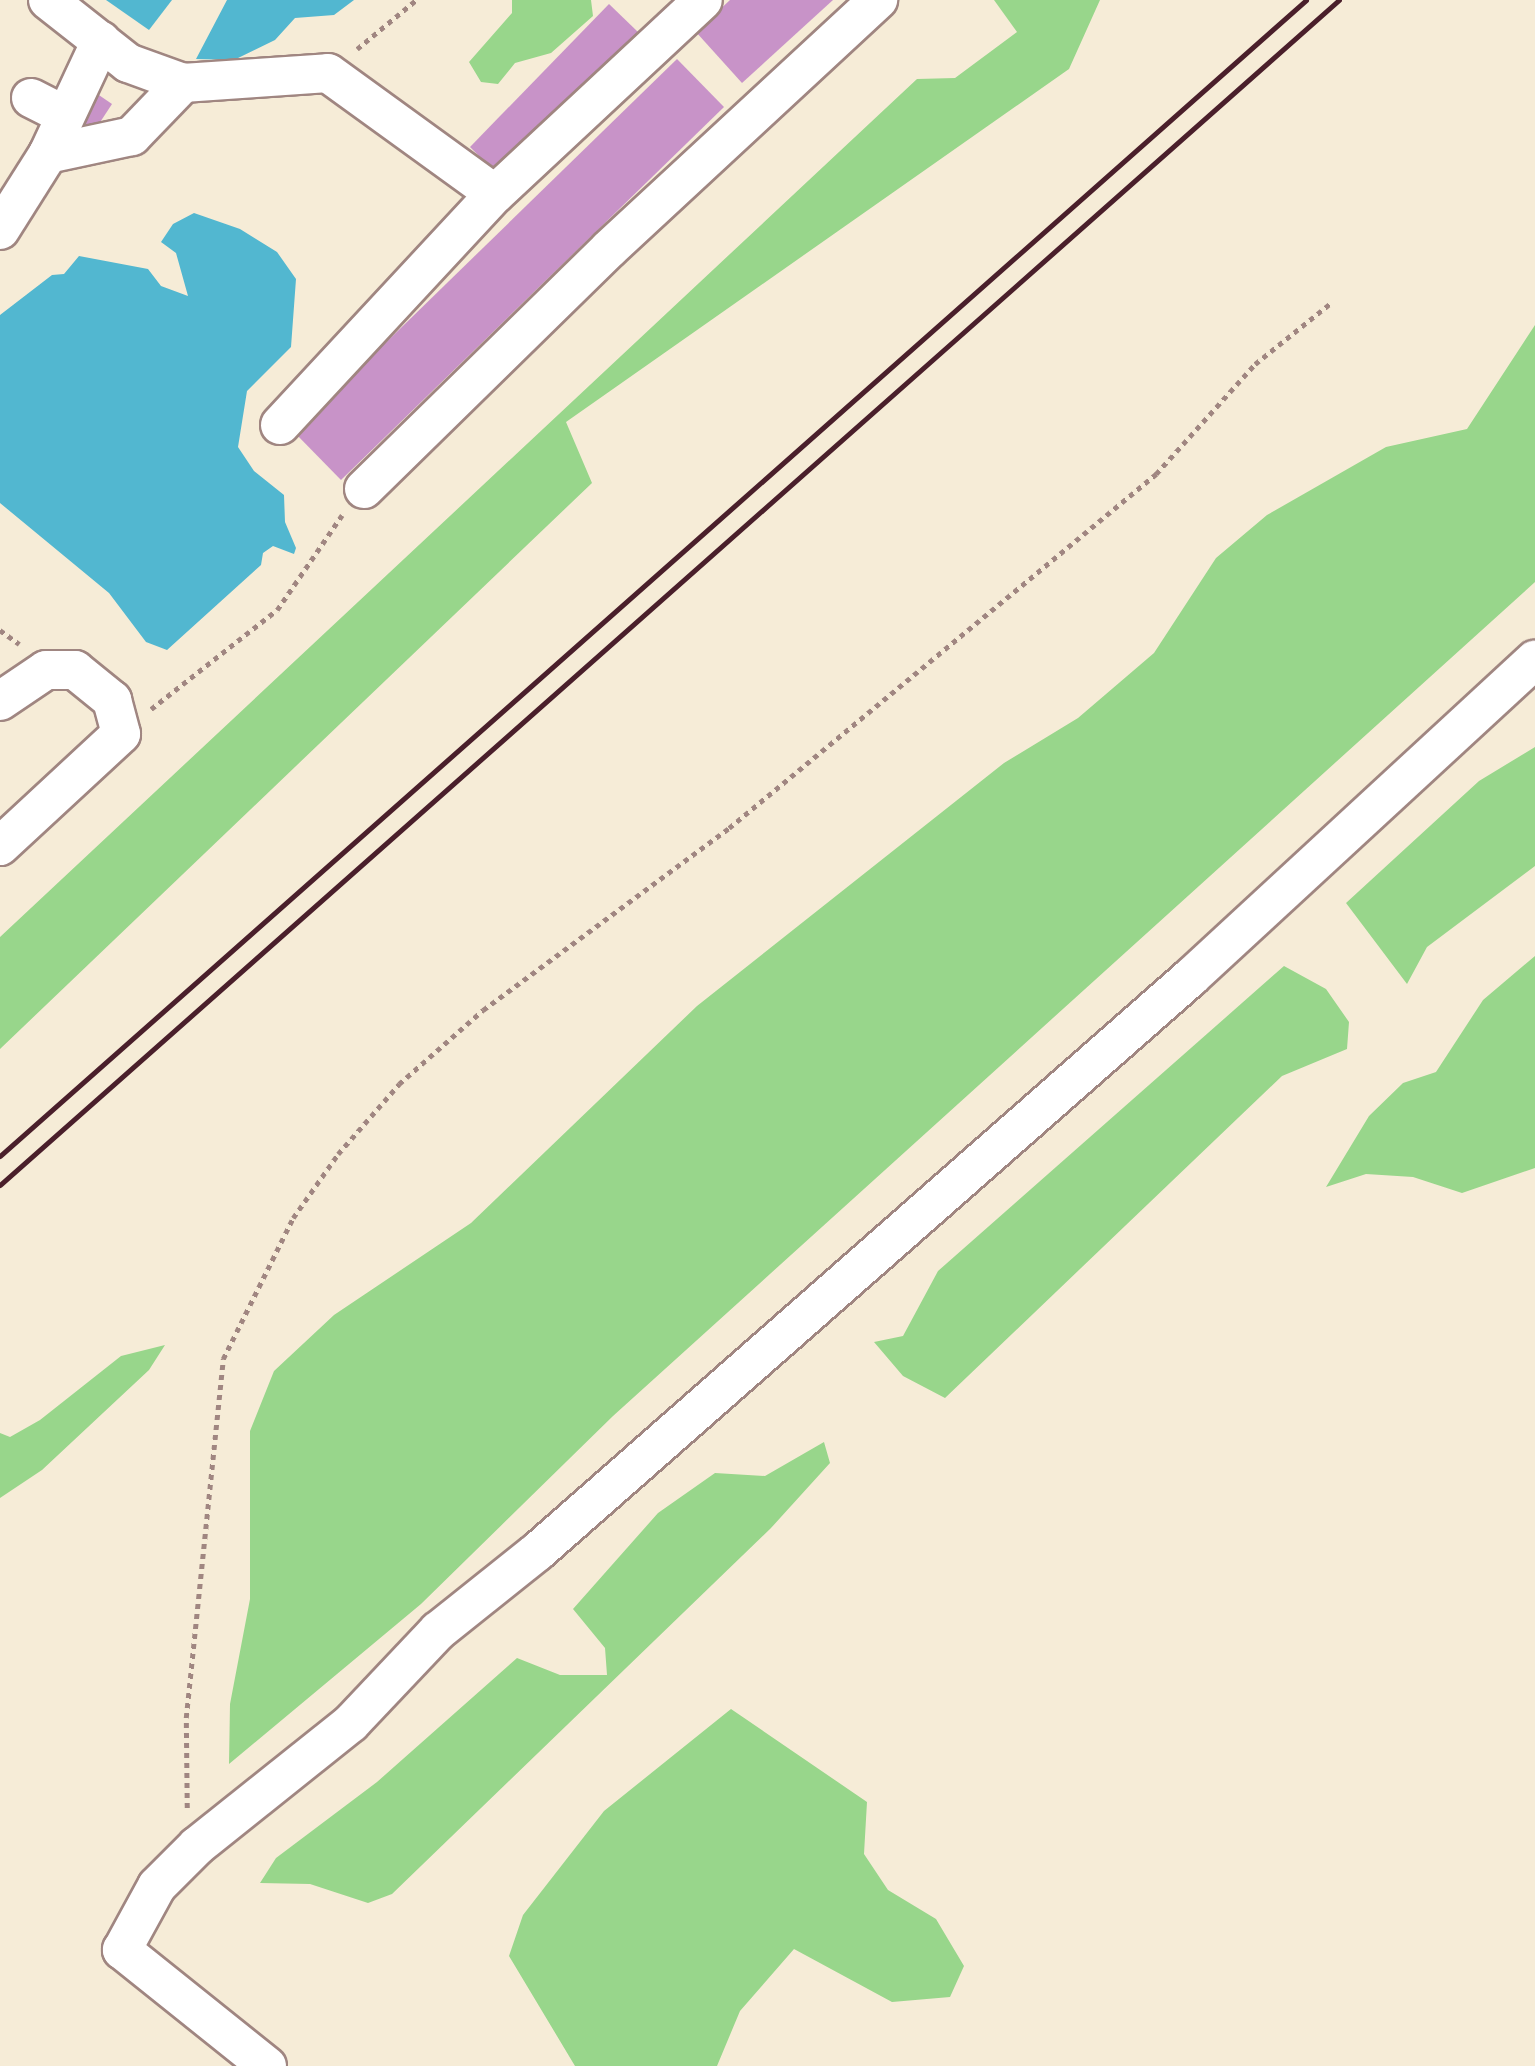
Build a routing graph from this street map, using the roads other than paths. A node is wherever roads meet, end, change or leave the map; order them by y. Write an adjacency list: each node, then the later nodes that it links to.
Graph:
1 (48, 0): 4 (lane)
2 (703, 0): 7 (lane)
3 (878, 0): 10 (lane)
4 (101, 41): 5 (lane); 6 (lane)
5 (183, 83): 6 (lane); 7 (lane)
6 (48, 154): 8 (lane)
7 (495, 194): 9 (lane)
8 (0, 230)
9 (280, 425)
10 (364, 489)
11 (1535, 660): 14 (lane)
12 (0, 701): 13 (lane)
13 (0, 846)
14 (267, 2066)

